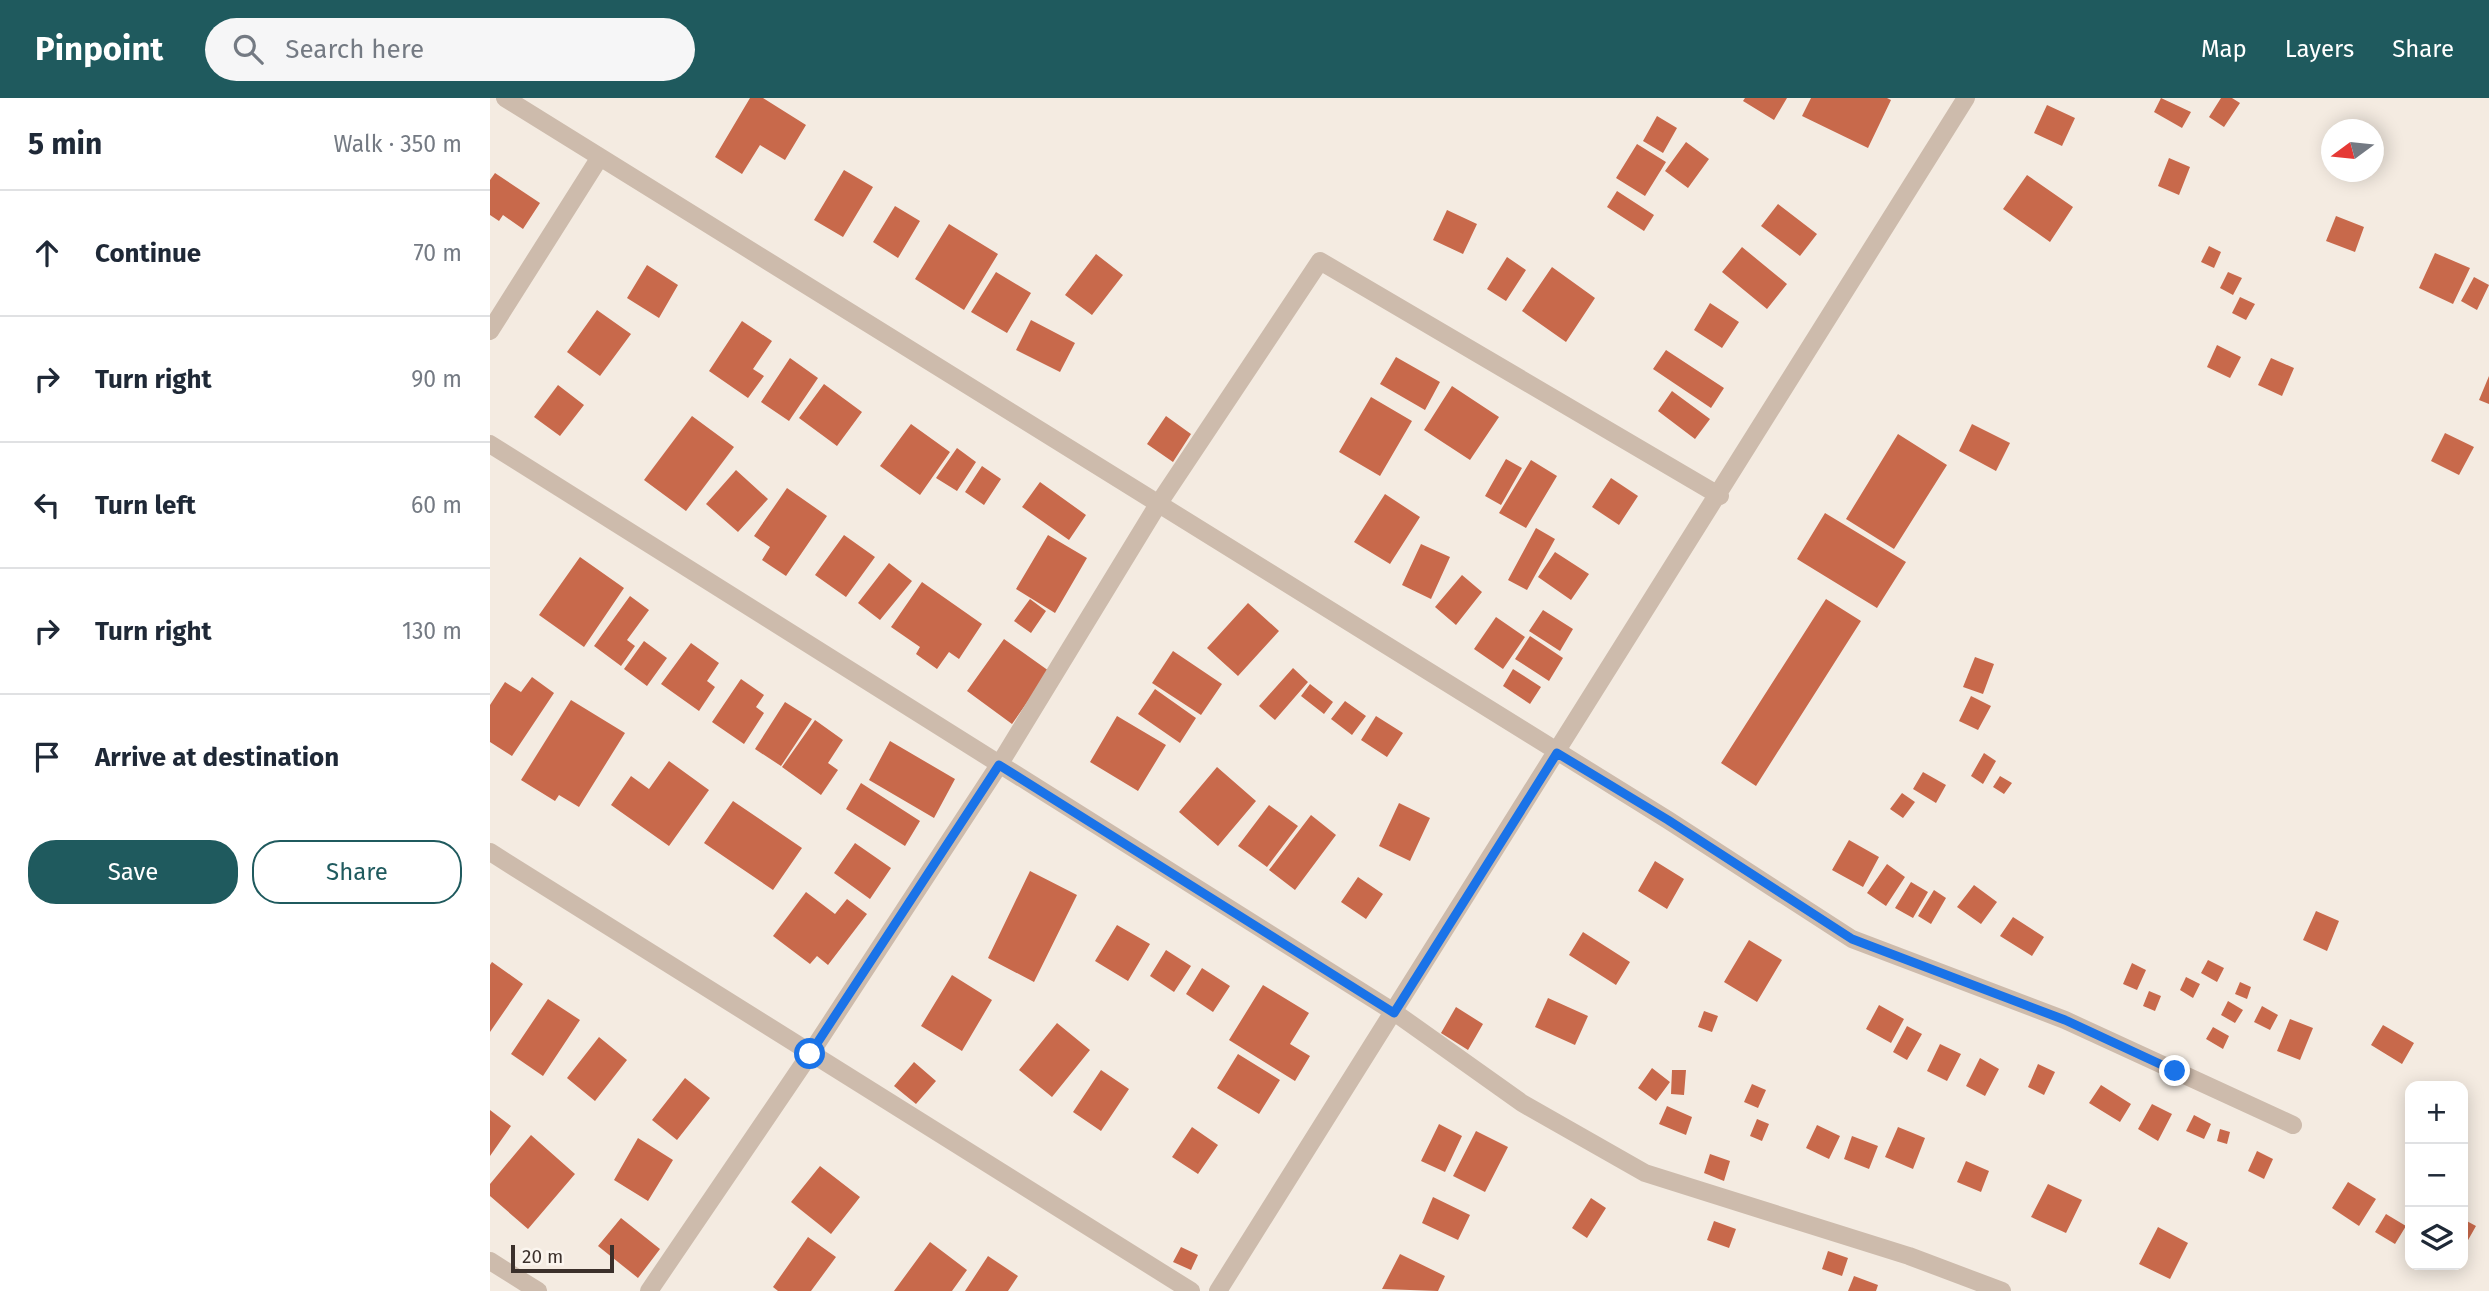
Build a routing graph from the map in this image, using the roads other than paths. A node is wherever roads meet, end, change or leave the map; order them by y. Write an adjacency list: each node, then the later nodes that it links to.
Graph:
1 (505, 98): 3 (street)
2 (1966, 98): 6 (street)
3 (600, 157): 4 (street); 7 (street)
4 (490, 331)
5 (490, 444): 9 (street)
6 (1720, 496): 7 (street); 8 (street)
7 (1157, 506): 8 (street); 9 (street)
8 (1557, 753): 11 (street); 13 (street)
9 (999, 765): 11 (street); 12 (street)
10 (490, 852): 12 (street)
11 (1394, 1013): 18 (street); 19 (street)
12 (810, 1054): 16 (street); 17 (street)
13 (2293, 1125)
14 (490, 1261): 15 (street)
15 (538, 1291)
16 (649, 1291)
17 (1191, 1291)
18 (1218, 1291)
19 (2002, 1291)

